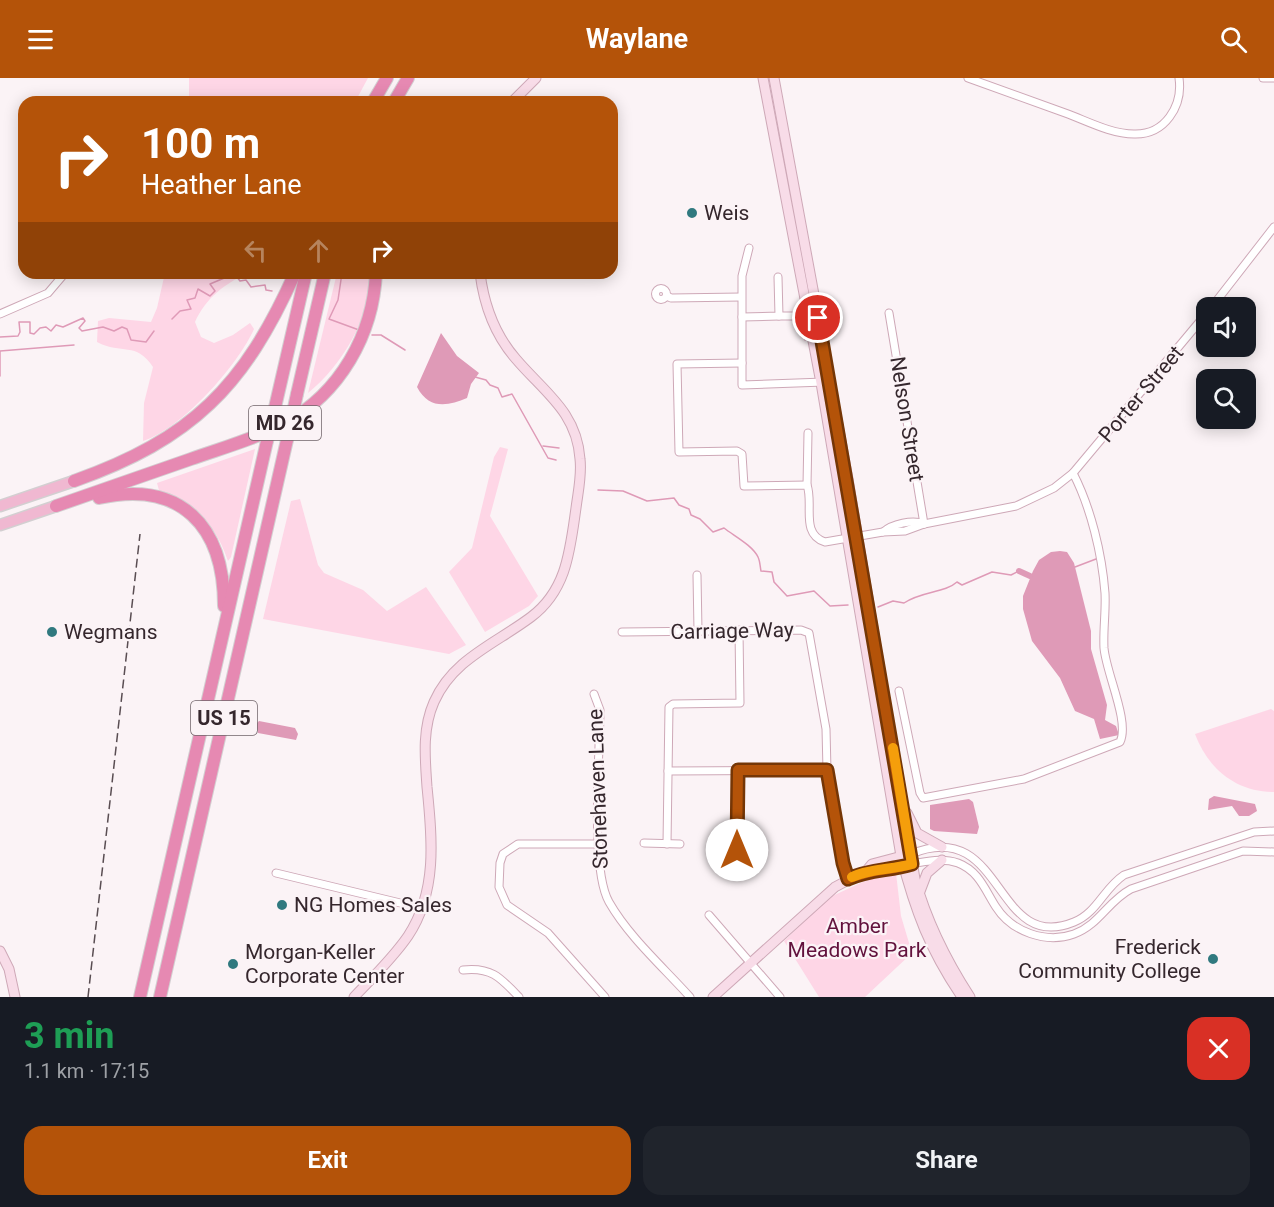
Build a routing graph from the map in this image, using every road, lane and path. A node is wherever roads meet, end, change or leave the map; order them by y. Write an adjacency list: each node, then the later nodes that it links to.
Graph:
1 (387, 78): 10 (highway)
2 (410, 78): 11 (highway); 12 (highway)
3 (536, 78): 13 (main road)
4 (763, 78): 33 (main road)
5 (774, 78): 33 (main road)
6 (968, 78): 7 (street)
7 (1179, 78)
8 (1263, 78): 9 (street)
9 (1274, 78)
10 (376, 96)
11 (398, 96)
12 (403, 96)
13 (518, 96)
14 (1274, 227): 25 (street)
15 (749, 248): 24 (street)
16 (777, 277): 28 (street)
17 (59, 279): 27 (street)
18 (292, 279): 36 (highway, MD 26)
19 (305, 279): 44 (highway, US 15, bridge)
20 (324, 279): 78 (highway, US 15, bridge)
21 (375, 279): 39 (highway, MD 26)
22 (481, 279): 71 (main road)
23 (667, 296): 24 (street)
24 (741, 297): 30 (street)
25 (1220, 297)
26 (889, 313): 40 (street, Nelson Street)
27 (0, 314)
28 (779, 316): 29 (street); 30 (street)
29 (792, 316)
30 (742, 317): 32 (street)
31 (1196, 326): 35 (street, Porter Street)
32 (742, 363): 33 (street); 37 (street)
33 (825, 382): 42 (main road)
34 (808, 433): 37 (street, Porter Street)
35 (1073, 473): 40 (street, Porter Street); 48 (street)
36 (74, 480): 38 (main road, MD 26)
37 (807, 485): 42 (street, Porter Street)
38 (0, 506)
39 (56, 506): 41 (main road, MD 26); 44 (highway)
40 (924, 524): 42 (street, Porter Street)
41 (0, 525)
42 (853, 538): 53 (main road); 63 (main road)
43 (697, 575): 46 (street)
44 (224, 628): 77 (highway, US 15)
45 (739, 630): 46 (street, Carriage Way); 51 (street, Carriage Way); 52 (street)
46 (698, 631): 47 (street, Carriage Way)
47 (621, 632)
48 (899, 691)
49 (594, 694): 56 (street, Stonehaven Lane)
50 (738, 770): 51 (street); 52 (street); 65 (street)
51 (827, 770): 67 (street, Carriage Way)
52 (668, 771): 58 (street)
53 (901, 798): 60 (main road); 63 (main road)
54 (1274, 831): 55 (street)
55 (1224, 841): 62 (street); 69 (street)
56 (599, 843): 81 (street); 82 (street, Stonehaven Lane)
57 (644, 843): 58 (street)
58 (667, 844): 59 (street)
59 (680, 844)
60 (942, 847): 63 (street); 69 (street)
61 (1274, 852): 62 (street)
62 (1228, 856): 70 (street)
63 (907, 860): 64 (street); 67 (main road); 68 (main road); 85 (main road)
64 (942, 860): 68 (main road); 70 (street)
65 (737, 870)
66 (276, 873): 71 (street)
67 (848, 879): 74 (main road)
68 (919, 894): 86 (main road)
69 (1006, 896): 70 (street)
70 (994, 903)
71 (421, 908): 79 (main road)
72 (709, 915): 74 (street)
73 (0, 951): 76 (main road)
74 (752, 962): 83 (main road); 84 (street)
75 (463, 970): 80 (street)
76 (15, 997)
77 (140, 997)
78 (160, 997)
79 (354, 997)
80 (519, 997)
81 (605, 997)
82 (690, 997)
83 (713, 997)
84 (780, 997)
85 (962, 997)
86 (970, 997)

